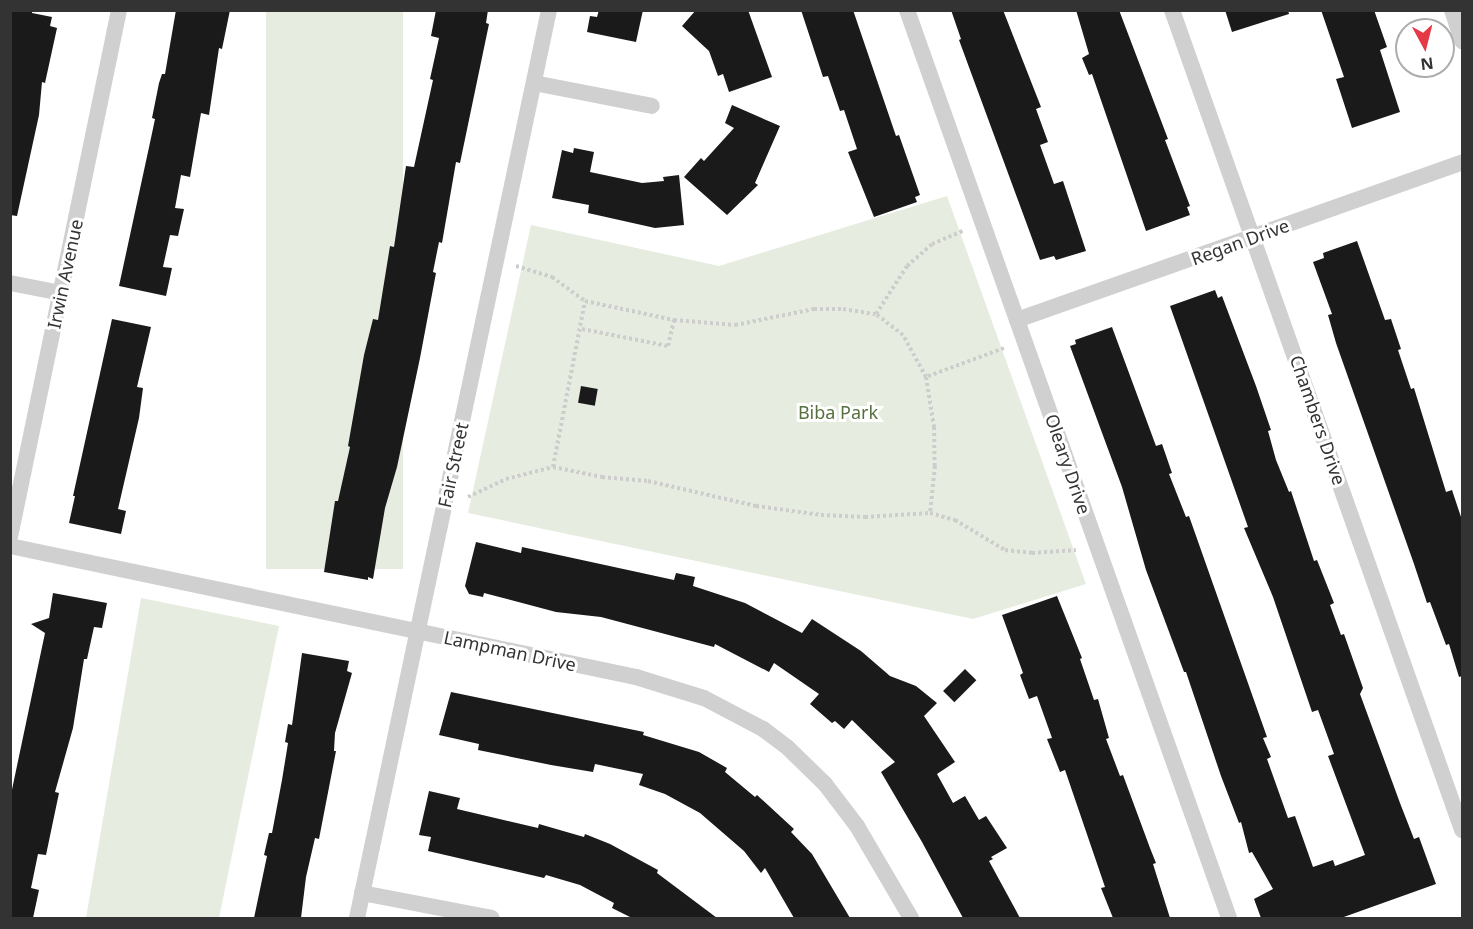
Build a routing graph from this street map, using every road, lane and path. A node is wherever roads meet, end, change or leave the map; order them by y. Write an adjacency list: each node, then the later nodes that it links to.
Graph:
1 (120, 10): 14 (street, Irwin Avenue)
2 (549, 10): 7 (street, Fair Street)
3 (907, 10): 18 (street, Oleary Drive)
4 (1172, 10): 11 (street, Chambers Drive)
5 (1452, 10): 6 (street)
6 (1462, 40)
7 (534, 83): 8 (street); 28 (street, Fair Street)
8 (652, 106)
9 (1462, 162): 11 (street, Regan Drive)
10 (963, 231): 16 (path)
11 (1253, 237): 18 (street, Regan Drive); 29 (street, Chambers Drive)
12 (516, 266): 15 (path)
13 (10, 283): 14 (street)
14 (61, 293): 25 (street, Irwin Avenue)
15 (585, 301): 17 (path); 19 (path)
16 (876, 314): 17 (path); 21 (path)
17 (674, 320): 19 (path)
18 (1017, 320): 34 (street, Oleary Drive)
19 (582, 329): 22 (path)
20 (1004, 348): 21 (path)
21 (926, 377): 24 (path)
22 (553, 467): 23 (path); 24 (path)
23 (468, 497)
24 (930, 513): 27 (path)
25 (10, 537)
26 (10, 546): 28 (street, Lampman Drive)
27 (1076, 550)
28 (418, 631): 30 (street, Fair Street); 33 (street, Lampman Drive)
29 (1462, 830)
30 (362, 893): 31 (street, Fair Street); 32 (street)
31 (357, 918)
32 (492, 918)
33 (911, 918)
34 (1229, 918)

